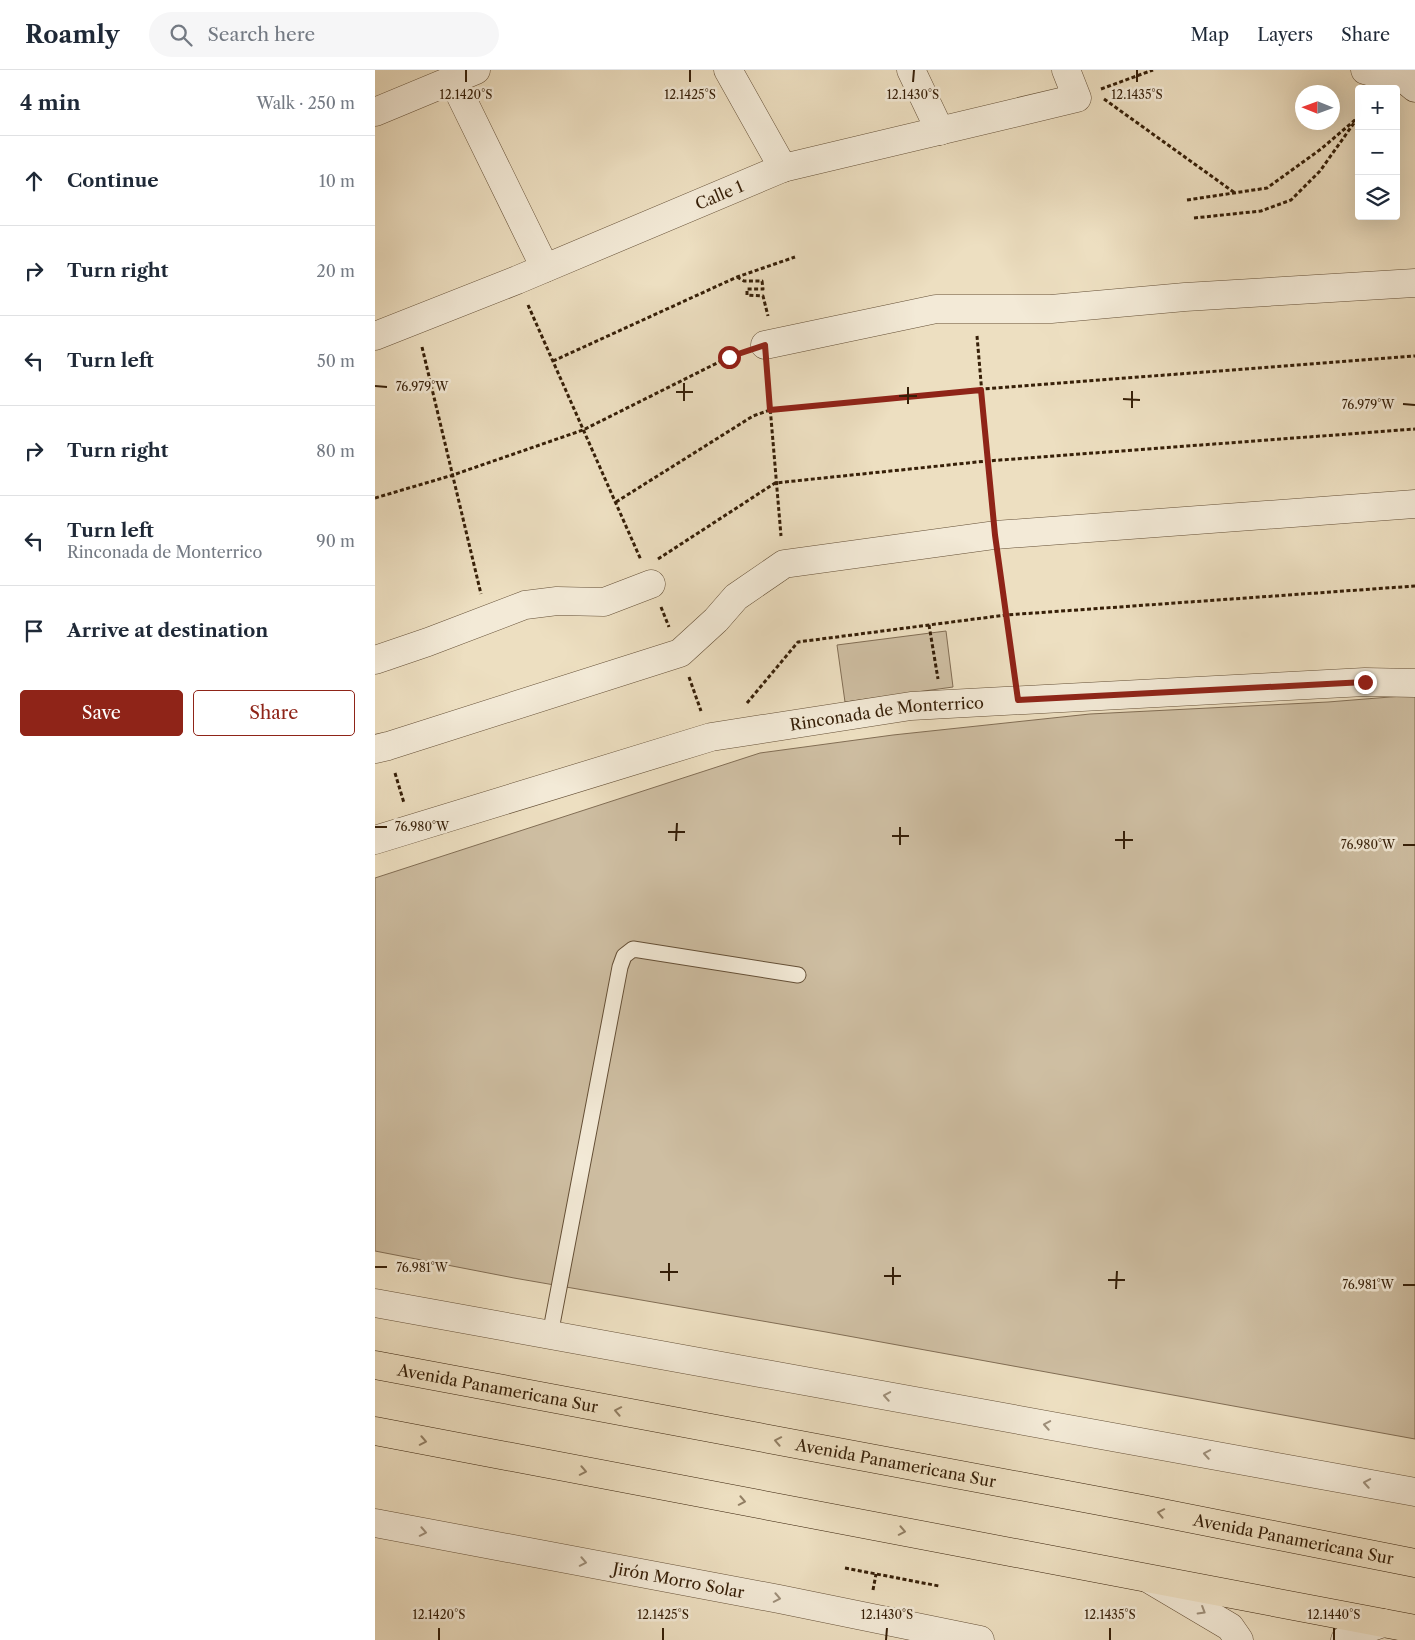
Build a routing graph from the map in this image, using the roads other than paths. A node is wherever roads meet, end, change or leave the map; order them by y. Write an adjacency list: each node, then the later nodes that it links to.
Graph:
1 (728, 70): 9 (street)
2 (911, 70): 8 (street)
3 (1065, 70): 8 (street, Calle 1)
4 (1365, 70): 6 (street)
5 (465, 75): 7 (street); 10 (street)
6 (1415, 88)
7 (375, 112)
8 (939, 131): 9 (street, Calle 1)
9 (783, 168): 10 (street, Calle 1)
10 (545, 268): 12 (street, Calle 1)
11 (1415, 284): 13 (street)
12 (375, 336)
13 (770, 344)
14 (1415, 504): 18 (street)
15 (648, 576): 16 (street)
16 (375, 660)
17 (1415, 683): 19 (street, Rinconada de Monterrico)
18 (375, 749)
19 (375, 840)
20 (798, 975): 22 (lane)
21 (375, 1303): 22 (street)
22 (550, 1335): 25 (street, one-way to 22)
23 (375, 1366): 27 (highway, Avenida Panamericana Sur, one-way to 23)
24 (375, 1432): 28 (highway, one-way to 28)
25 (1415, 1492)
26 (375, 1523): 31 (street, Jirón Morro Solar, one-way to 31)
27 (1415, 1564)
28 (1145, 1577): 29 (highway); 32 (street, one-way to 32)
29 (1383, 1623): 30 (highway); 33 (street)
30 (1415, 1629)
31 (981, 1640)
32 (1239, 1640)
33 (1345, 1640)

